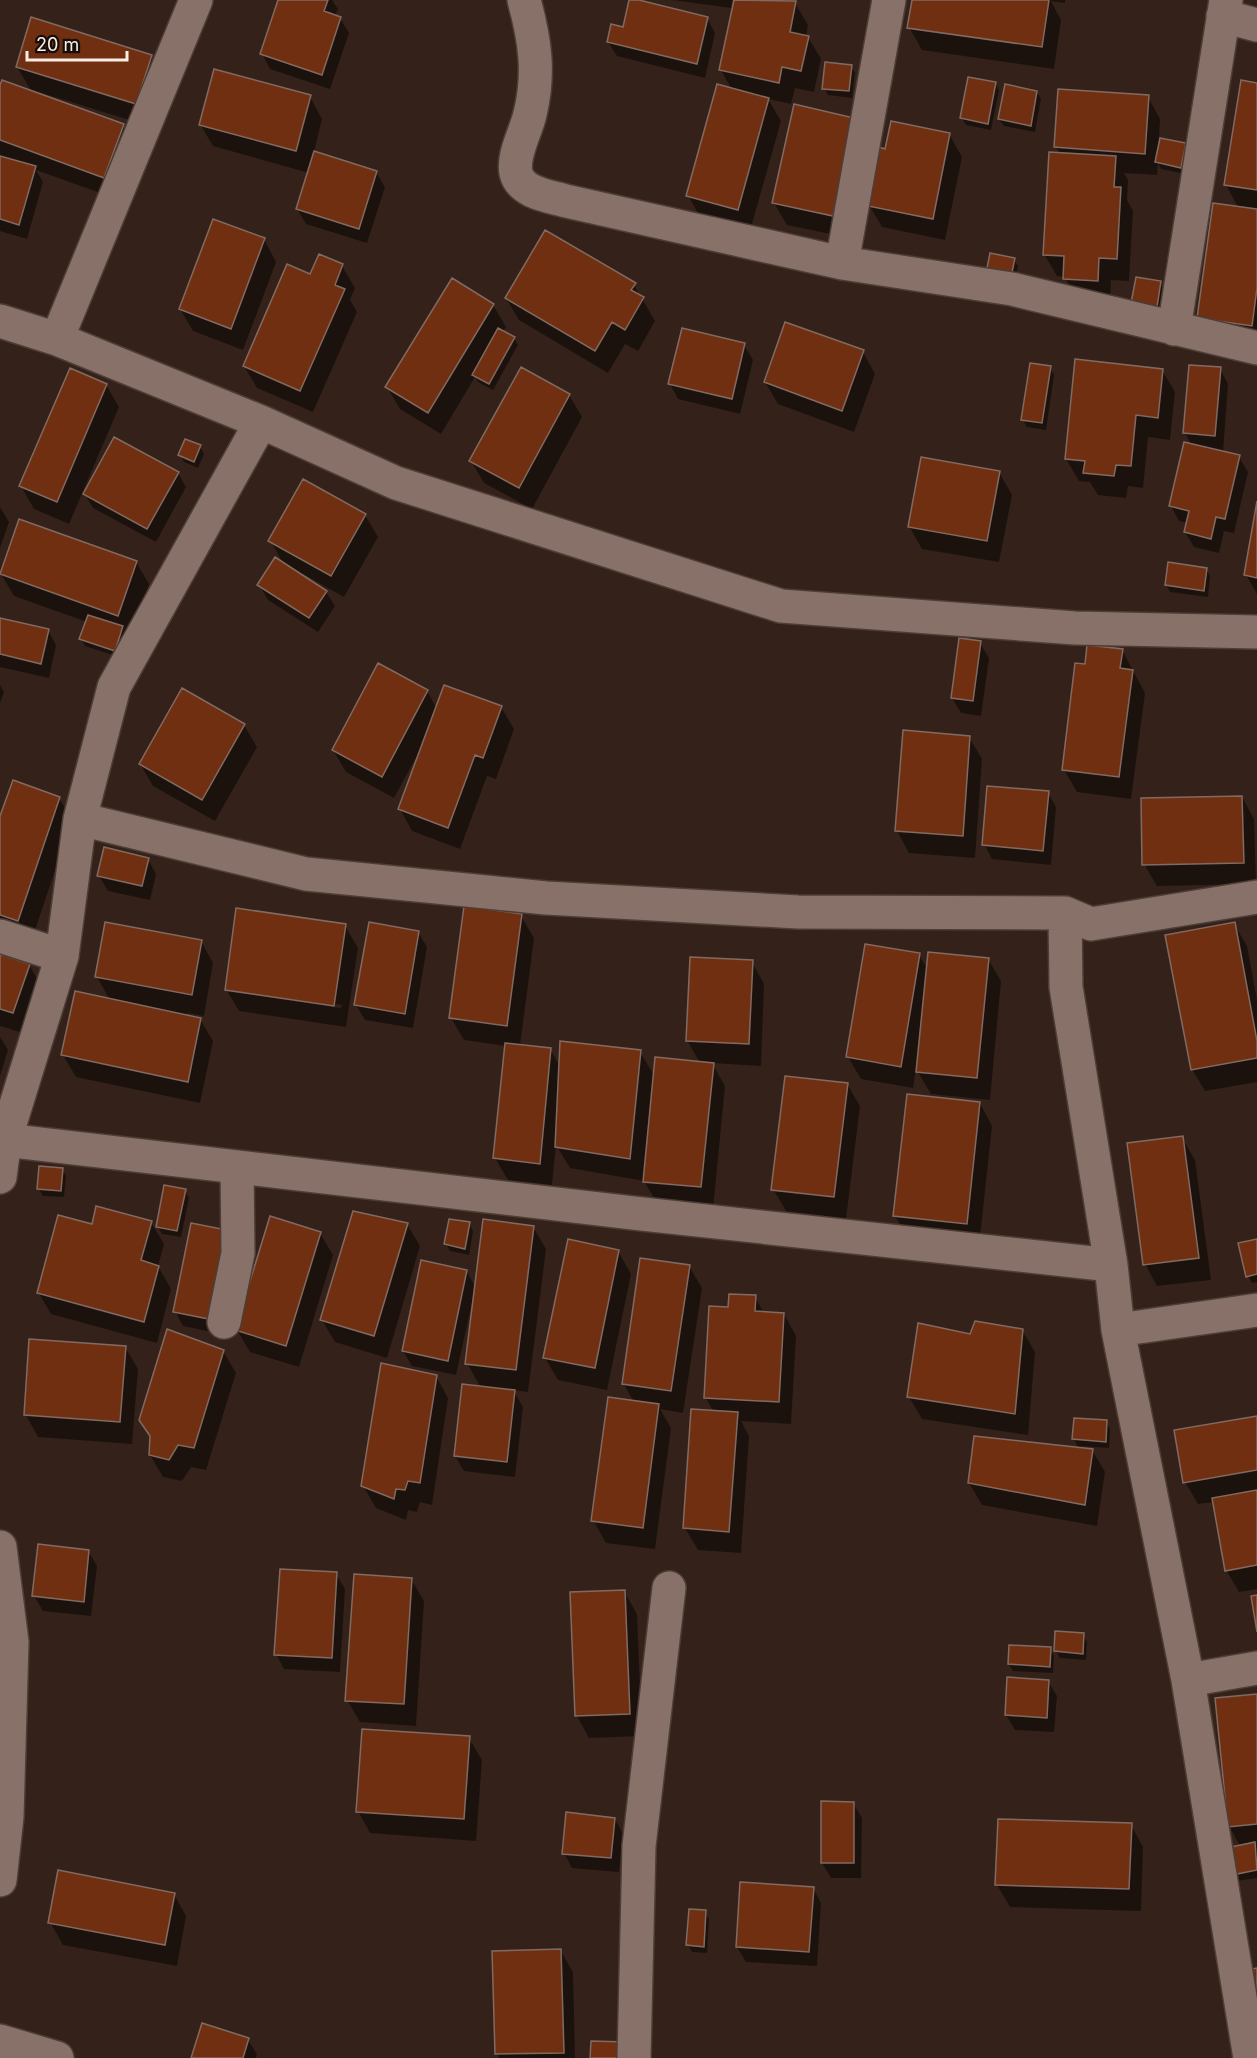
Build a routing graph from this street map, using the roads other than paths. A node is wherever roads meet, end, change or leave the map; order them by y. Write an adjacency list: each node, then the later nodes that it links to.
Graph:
1 (196, 0): 9 (street)
2 (524, 0): 6 (street)
3 (889, 0): 6 (street)
4 (1225, 8): 5 (street); 8 (street)
5 (1257, 25)
6 (842, 263): 8 (street)
7 (0, 321): 9 (street)
8 (1174, 329): 10 (street)
9 (57, 339): 11 (street)
10 (1257, 348)
11 (261, 422): 12 (street); 13 (street)
12 (1257, 632)
13 (80, 819): 15 (street); 17 (street)
14 (1257, 897): 15 (street)
15 (1065, 913): 21 (street)
16 (0, 936): 17 (street)
17 (62, 956): 18 (street)
18 (5, 1140): 19 (street); 20 (street)
19 (237, 1167): 21 (street); 23 (street)
20 (0, 1178)
21 (1111, 1265): 24 (street)
22 (1257, 1310): 24 (street)
23 (225, 1322)
24 (1118, 1330): 29 (street)
25 (0, 1547): 27 (street)
26 (669, 1588): 33 (street)
27 (6, 1640): 30 (street)
28 (1257, 1668): 29 (street)
29 (1188, 1680): 34 (street)
30 (0, 1880)
31 (0, 2041): 32 (street)
32 (57, 2058)
33 (634, 2058)
34 (1250, 2058)

